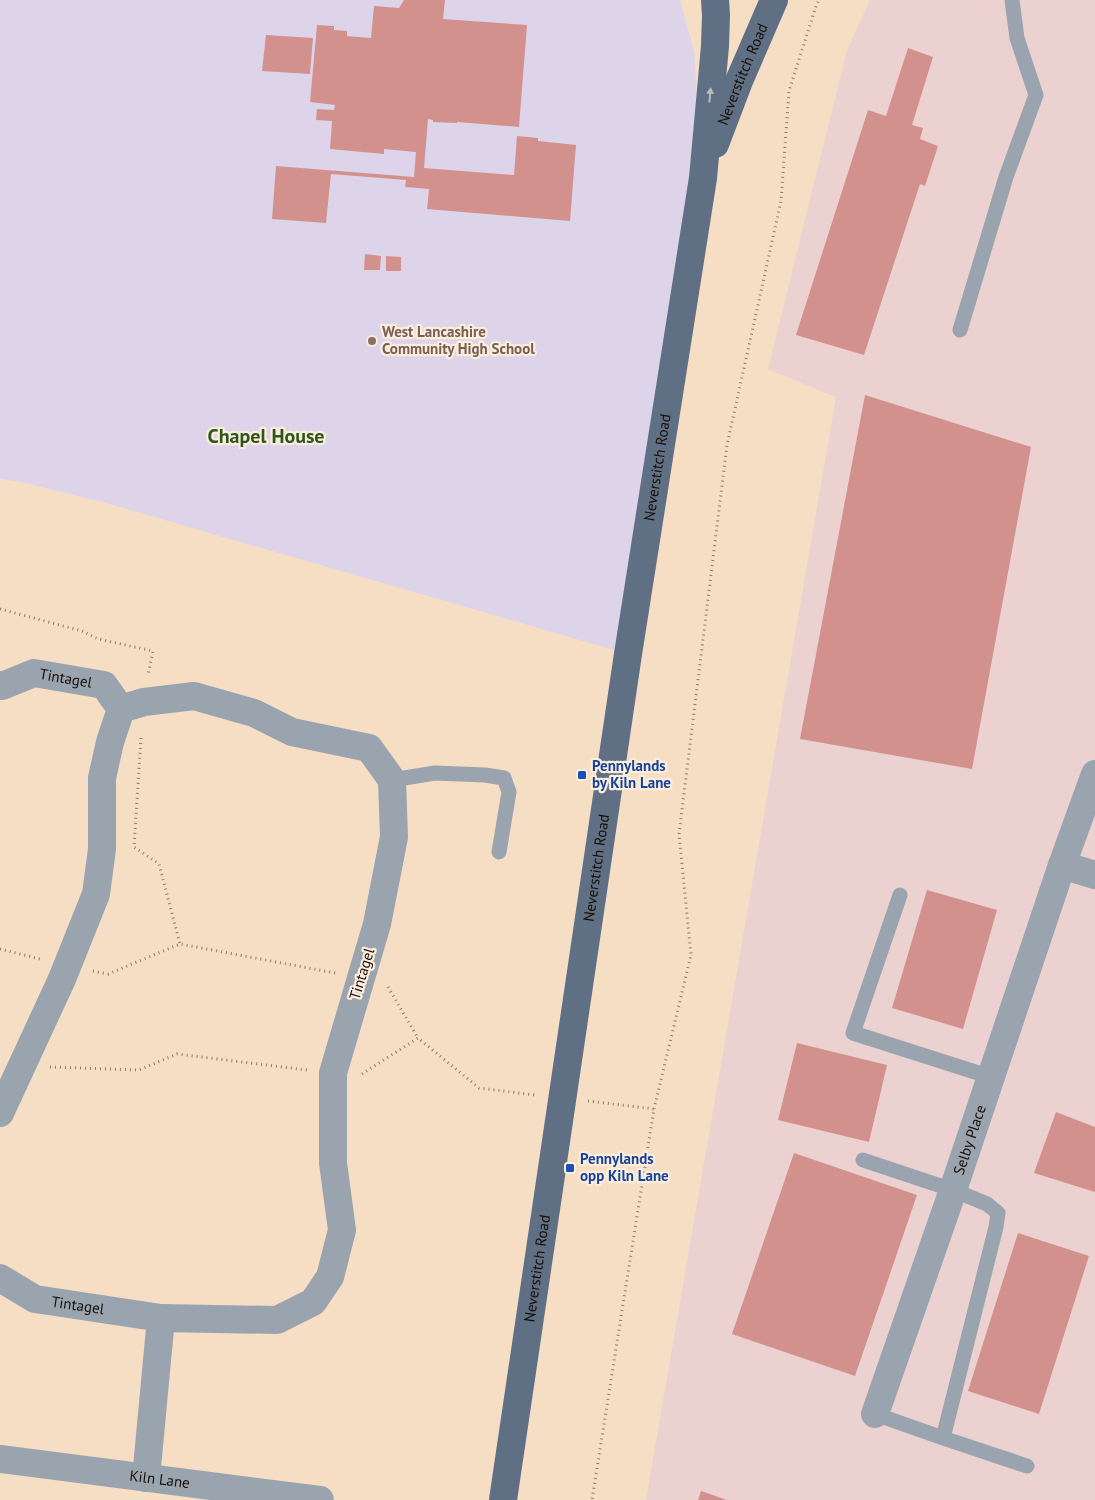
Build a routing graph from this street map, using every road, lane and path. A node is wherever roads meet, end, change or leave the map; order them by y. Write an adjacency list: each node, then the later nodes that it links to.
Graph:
1 (715, 0): 5 (main road, Neverstitch Road, one-way to 1)
2 (774, 0): 5 (main road, Neverstitch Road)
3 (819, 0): 24 (path)
4 (1012, 0): 6 (lane)
5 (703, 178): 36 (main road, Neverstitch Road)
6 (960, 330)
7 (0, 609): 9 (path)
8 (0, 686): 9 (street, Tintagel)
9 (132, 705): 11 (street); 16 (path); 18 (street)
10 (1095, 774): 13 (street, Selby Place)
11 (392, 780): 12 (lane); 19 (street, Tintagel)
12 (499, 852)
13 (1062, 865): 14 (street); 23 (street, Selby Place)
14 (1095, 875)
15 (900, 896): 23 (lane)
16 (180, 944): 18 (path); 19 (path)
17 (0, 950): 18 (path)
18 (67, 965): 21 (street)
19 (361, 978): 20 (path); 22 (street, Tintagel)
20 (418, 1038)
21 (23, 1062): 22 (path); 25 (street)
22 (333, 1073): 29 (street, Tintagel)
23 (991, 1077): 27 (street, Selby Place)
24 (654, 1109)
25 (0, 1113)
26 (863, 1160): 27 (lane)
27 (953, 1190): 30 (street, Selby Place); 31 (lane)
28 (0, 1278): 29 (street, Tintagel)
29 (161, 1318): 34 (street)
30 (875, 1414): 31 (lane)
31 (943, 1438): 33 (lane)
32 (0, 1459): 34 (street, Kiln Lane)
33 (1027, 1466)
34 (146, 1478): 35 (street, Kiln Lane)
35 (320, 1500)
36 (503, 1500)

